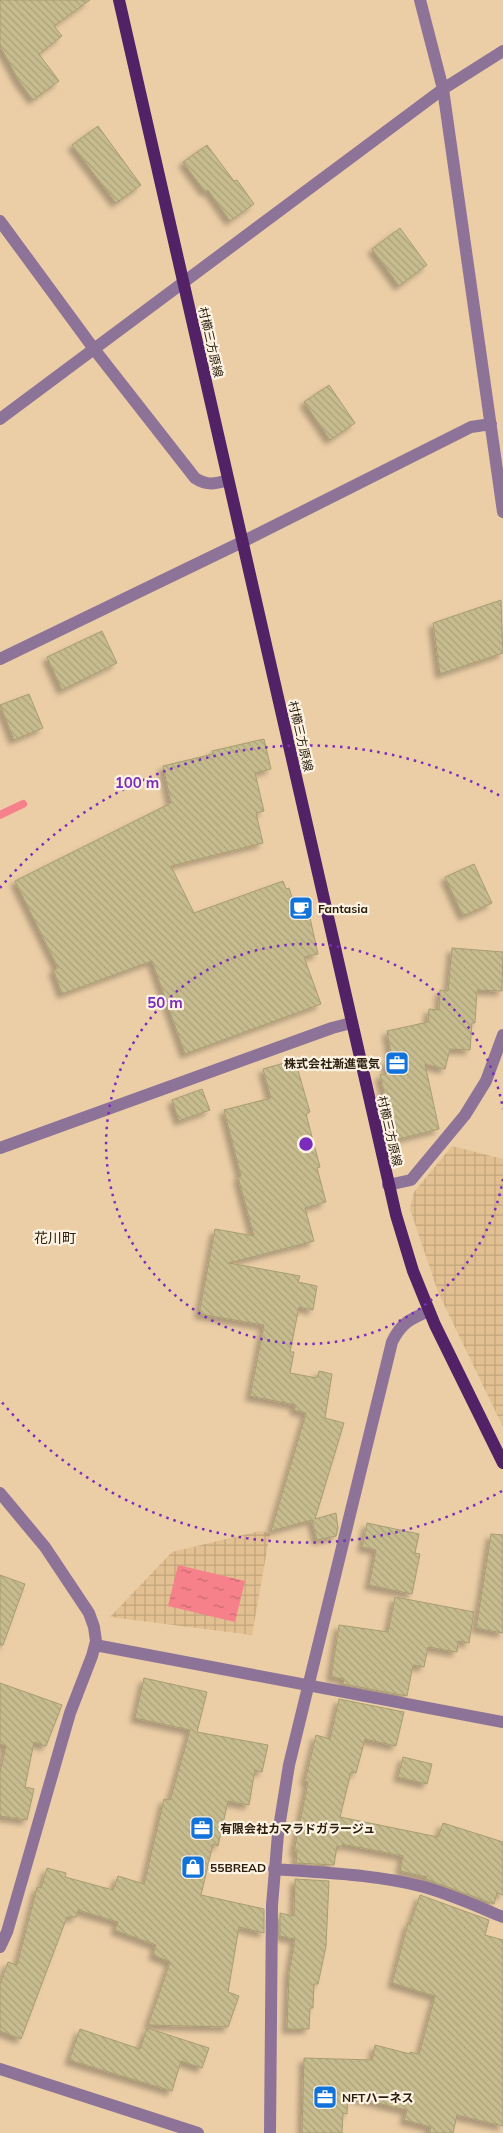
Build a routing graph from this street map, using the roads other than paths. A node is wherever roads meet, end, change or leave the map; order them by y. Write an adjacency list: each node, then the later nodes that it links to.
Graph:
1 (120, 0): 6 (main road, 村櫛三方原線)
2 (420, 0): 4 (street)
3 (503, 51): 4 (street)
4 (443, 89): 6 (street); 9 (street)
5 (0, 221): 7 (street)
6 (183, 283): 7 (street); 10 (main road, 村櫛三方原線)
7 (94, 349): 8 (street); 10 (street)
8 (0, 419)
9 (491, 424): 11 (street); 12 (street)
10 (228, 480): 12 (main road, 村櫛三方原線)
11 (503, 512)
12 (242, 542): 13 (street); 14 (main road, 村櫛三方原線)
13 (0, 659)
14 (352, 1023): 16 (street); 17 (main road, 村櫛三方原線)
15 (503, 1034): 17 (street)
16 (0, 1148)
17 (388, 1185): 18 (main road, 村櫛三方原線)
18 (429, 1311): 19 (main road, 村櫛三方原線); 22 (street)
19 (503, 1463)
20 (0, 1493): 21 (street)
21 (95, 1645): 22 (street); 26 (street)
22 (309, 1685): 23 (street); 24 (street)
23 (503, 1722)
24 (274, 1869): 25 (street); 29 (street)
25 (503, 1917)
26 (0, 1947)
27 (0, 2069): 28 (street)
28 (198, 2133)
29 (270, 2133)

